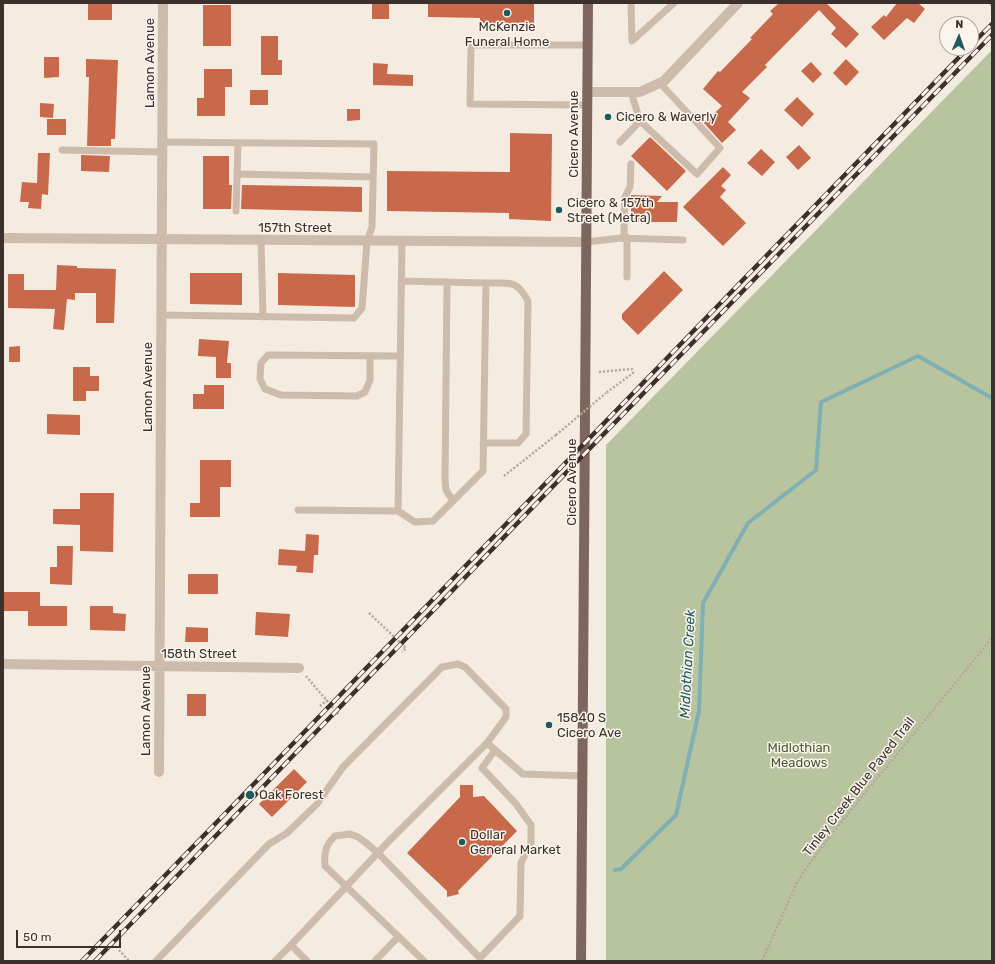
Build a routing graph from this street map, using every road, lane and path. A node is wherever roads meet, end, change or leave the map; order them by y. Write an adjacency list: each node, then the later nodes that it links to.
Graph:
1 (163, 3): 14 (street, Lamon Avenue)
2 (588, 3): 6 (main road, Cicero Avenue)
3 (631, 3): 4 (lane)
4 (674, 3)
5 (738, 3): 7 (street)
6 (588, 45): 8 (main road, Cicero Avenue); 10 (lane)
7 (660, 83): 9 (street); 11 (lane)
8 (587, 92): 9 (street); 10 (main road, Cicero Avenue)
9 (631, 92): 11 (lane)
10 (587, 105): 27 (main road, Cicero Avenue)
11 (640, 121): 12 (lane)
12 (620, 142)
13 (238, 143): 14 (lane); 17 (lane); 18 (lane)
14 (162, 147): 15 (lane); 23 (street, Lamon Avenue)
15 (62, 150)
16 (631, 164): 21 (lane)
17 (237, 174): 18 (lane); 19 (lane)
18 (373, 177): 25 (lane)
19 (236, 211)
20 (3, 238): 23 (street, 157th Street)
21 (627, 238): 22 (lane); 27 (lane); 28 (lane)
22 (683, 240)
23 (162, 241): 24 (street, 157th Street); 32 (street, Lamon Avenue)
24 (262, 241): 25 (street, 157th Street); 33 (lane)
25 (366, 242): 26 (street, 157th Street); 33 (lane)
26 (402, 242): 27 (street, 157th Street); 29 (lane)
27 (586, 242): 55 (main road, Cicero Avenue)
28 (627, 277)
29 (401, 281): 30 (lane); 34 (lane)
30 (447, 282): 31 (lane); 39 (lane)
31 (486, 283): 37 (lane); 37 (lane)
32 (161, 315): 33 (lane); 46 (street, Lamon Avenue)
33 (262, 317)
34 (400, 356): 35 (lane); 41 (lane)
35 (370, 357): 35 (lane)
36 (599, 372): 38 (path, bridge)
37 (483, 443): 39 (lane)
38 (504, 476)
39 (453, 501): 41 (lane)
40 (298, 510): 41 (lane)
41 (398, 511)
42 (369, 613): 44 (path)
43 (992, 638): 69 (path, Tinley Creek Blue Paved Trail)
44 (402, 652)
45 (3, 664): 46 (street, 158th Street)
46 (159, 667): 47 (street, 158th Street); 54 (street, Lamon Avenue)
47 (299, 668)
48 (308, 678): 49 (path)
49 (327, 700): 50 (path); 51 (path)
50 (320, 706)
51 (339, 715)
52 (487, 743): 53 (lane); 56 (lane); 63 (lane)
53 (495, 750): 55 (lane); 61 (lane)
54 (159, 772)
55 (582, 776): 68 (main road, Cicero Avenue)
56 (378, 853): 57 (lane); 57 (lane); 61 (lane)
57 (346, 887): 58 (lane); 59 (lane)
58 (398, 937): 66 (lane); 67 (lane)
59 (291, 945): 64 (lane); 65 (lane)
60 (119, 950): 62 (path)
61 (482, 960)
62 (129, 961)
63 (156, 961)
64 (275, 961)
65 (307, 961)
66 (376, 961)
67 (424, 961)
68 (581, 961)
69 (762, 961)

